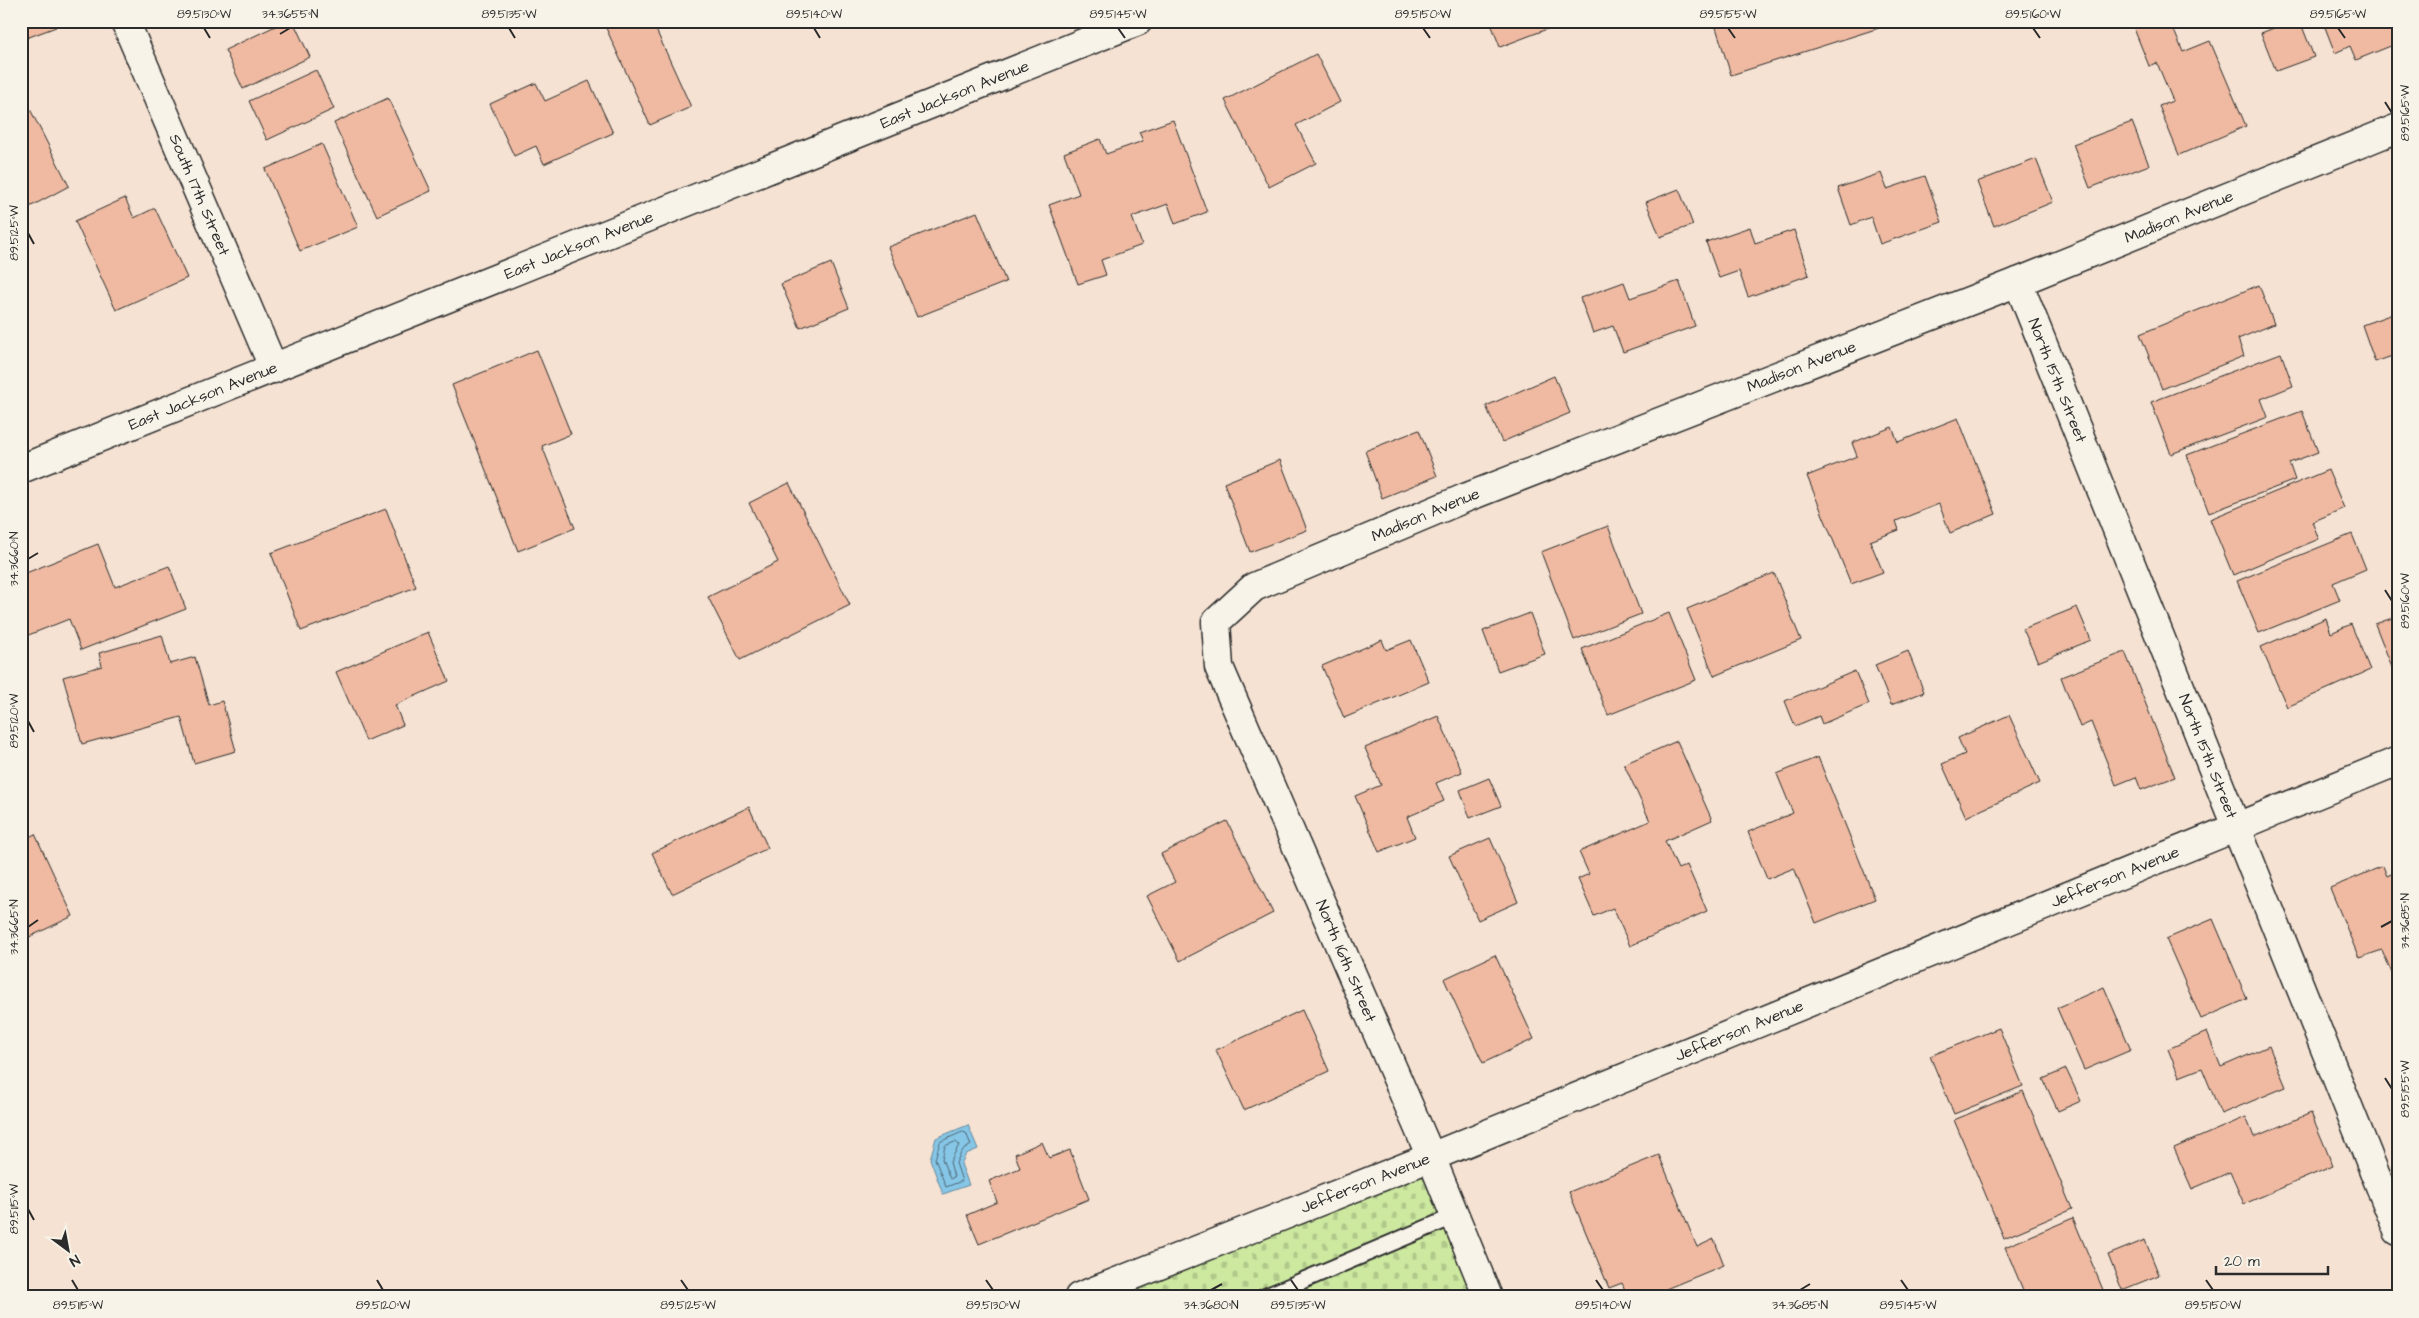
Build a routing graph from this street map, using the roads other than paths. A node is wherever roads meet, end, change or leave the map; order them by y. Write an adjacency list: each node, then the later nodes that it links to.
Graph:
1 (125, 21): 5 (street, South 17th Street)
2 (1138, 21): 5 (street, East Jackson Avenue)
3 (2398, 128): 4 (street, Madison Avenue)
4 (2018, 282): 7 (street, Madison Avenue); 9 (street, North 15th Street)
5 (274, 369): 6 (street, East Jackson Avenue)
6 (21, 469)
7 (1216, 622): 10 (street, North 16th Street)
8 (2398, 761): 9 (street, Jefferson Avenue)
9 (2236, 829): 10 (street, Jefferson Avenue); 12 (street, North 15th Street)
10 (1431, 1157): 11 (street, North 16th Street); 13 (street, Jefferson Avenue)
11 (1455, 1216): 14 (lane); 15 (street, North 16th Street)
12 (2398, 1232)
13 (1080, 1297)
14 (1264, 1297)
15 (1488, 1297)

